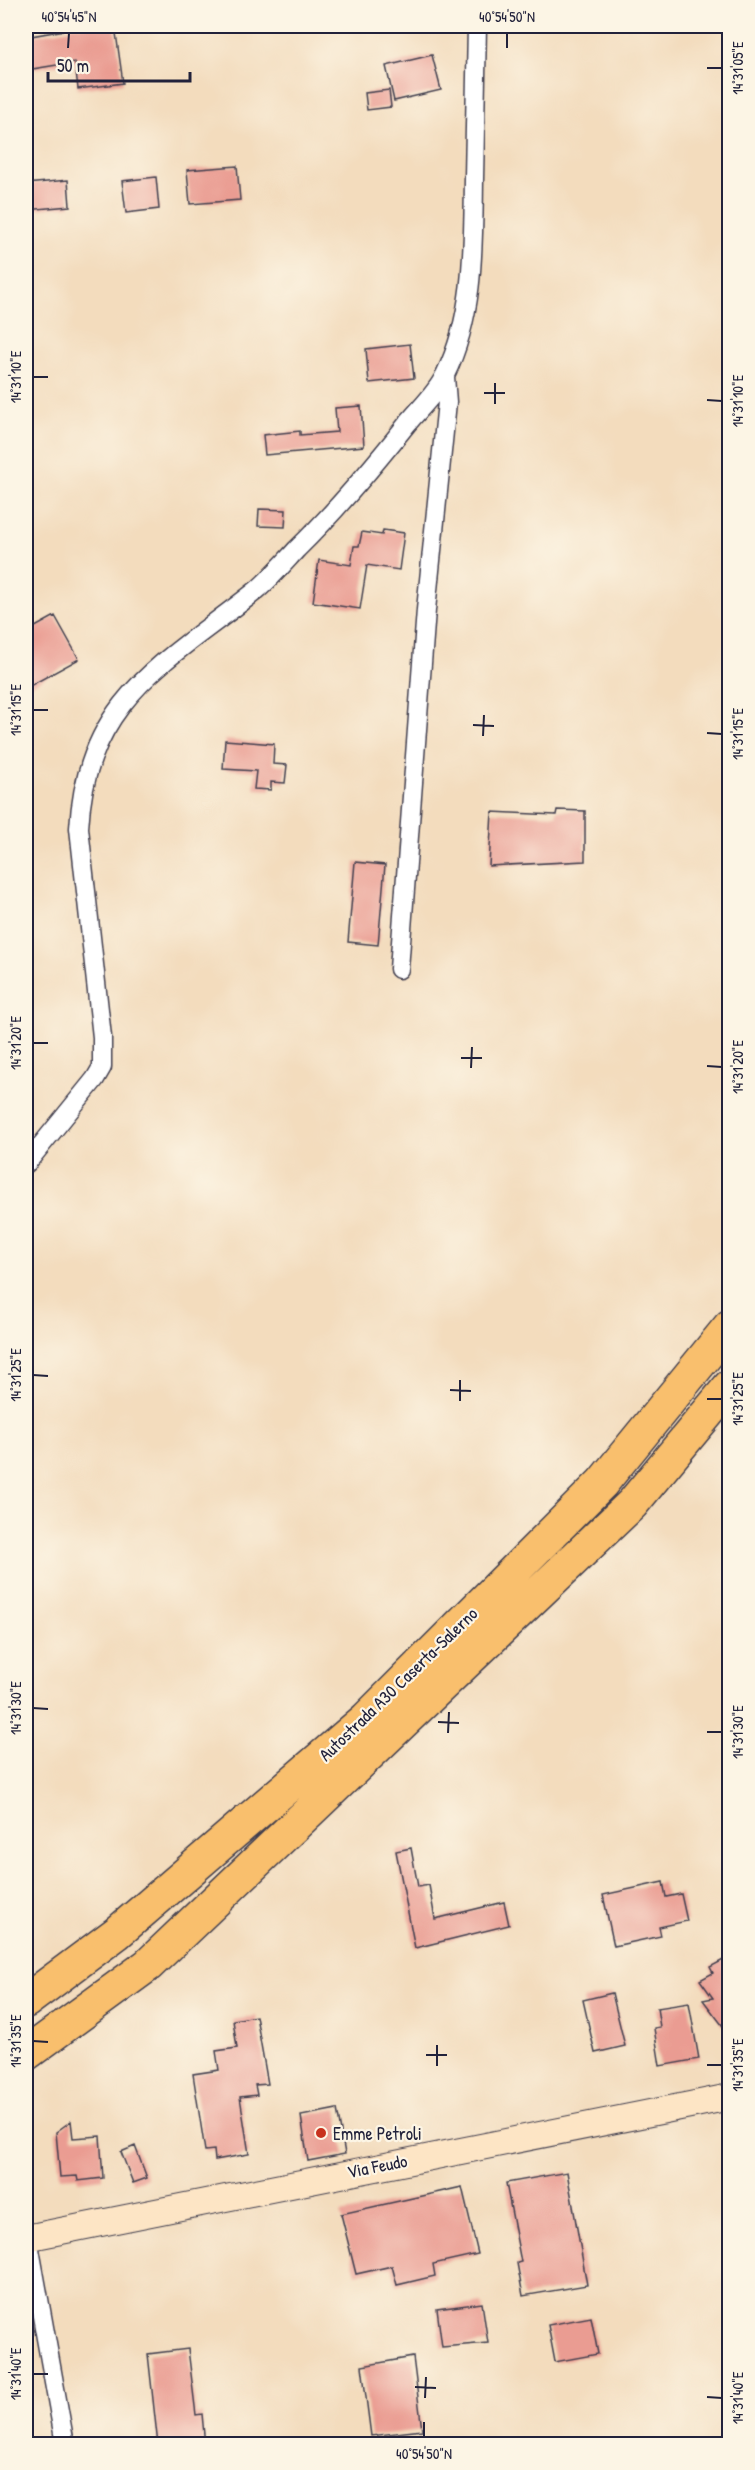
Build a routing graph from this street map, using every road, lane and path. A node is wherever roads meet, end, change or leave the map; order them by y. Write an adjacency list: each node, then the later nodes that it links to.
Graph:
1 (477, 26): 2 (street)
2 (445, 377): 3 (street); 4 (street)
3 (399, 969)
4 (26, 1164)
5 (729, 1326): 7 (highway, Autostrada A30 Caserta-Salerno)
6 (729, 1386): 8 (highway, Autostrada A30 Caserta-Salerno)
7 (26, 2001)
8 (26, 2054)
9 (729, 2097): 10 (street, Via Feudo)
10 (27, 2238): 11 (street)
11 (65, 2445)

